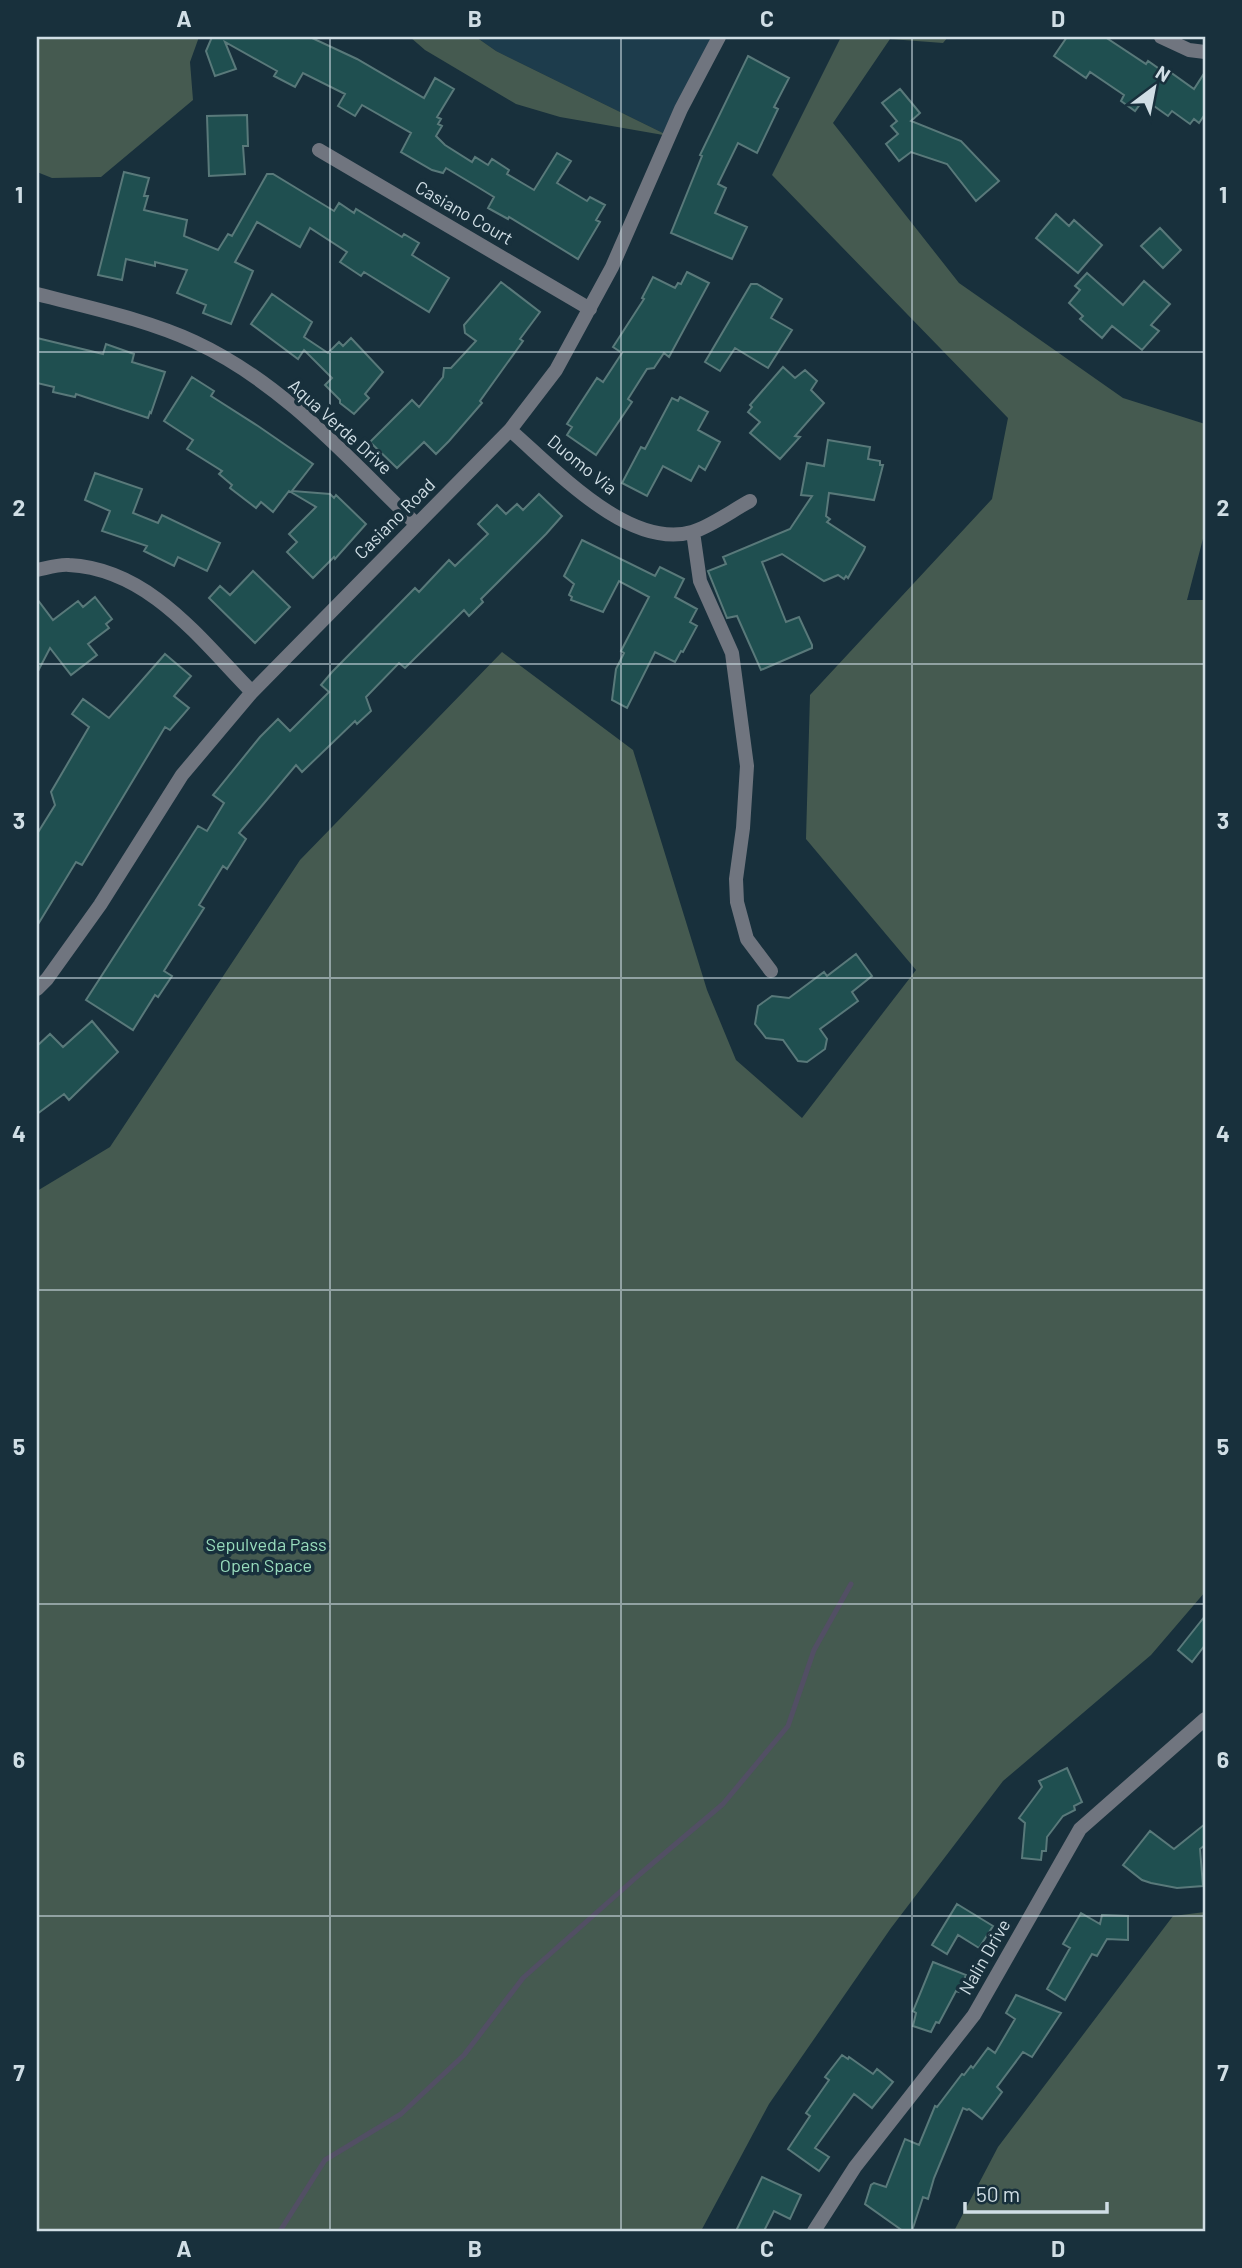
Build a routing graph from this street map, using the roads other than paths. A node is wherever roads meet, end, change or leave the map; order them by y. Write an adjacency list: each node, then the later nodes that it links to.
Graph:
1 (719, 37): 6 (street, Casiano Road)
2 (1161, 37): 3 (street)
3 (1205, 52)
4 (318, 150): 6 (street, Casiano Court)
5 (37, 294): 9 (street, Aqua Verde Drive)
6 (590, 309): 7 (street, Casiano Road)
7 (510, 430): 9 (street, Casiano Road); 10 (street, Duomo Via)
8 (750, 501): 10 (street, Duomo Via)
9 (416, 524): 12 (street, Casiano Road)
10 (693, 532): 13 (street)
11 (37, 570): 12 (street)
12 (252, 692): 14 (street, Casiano Road)
13 (771, 971)
14 (37, 989)
15 (1205, 1719): 16 (street, Nalin Drive)
16 (814, 2231)

